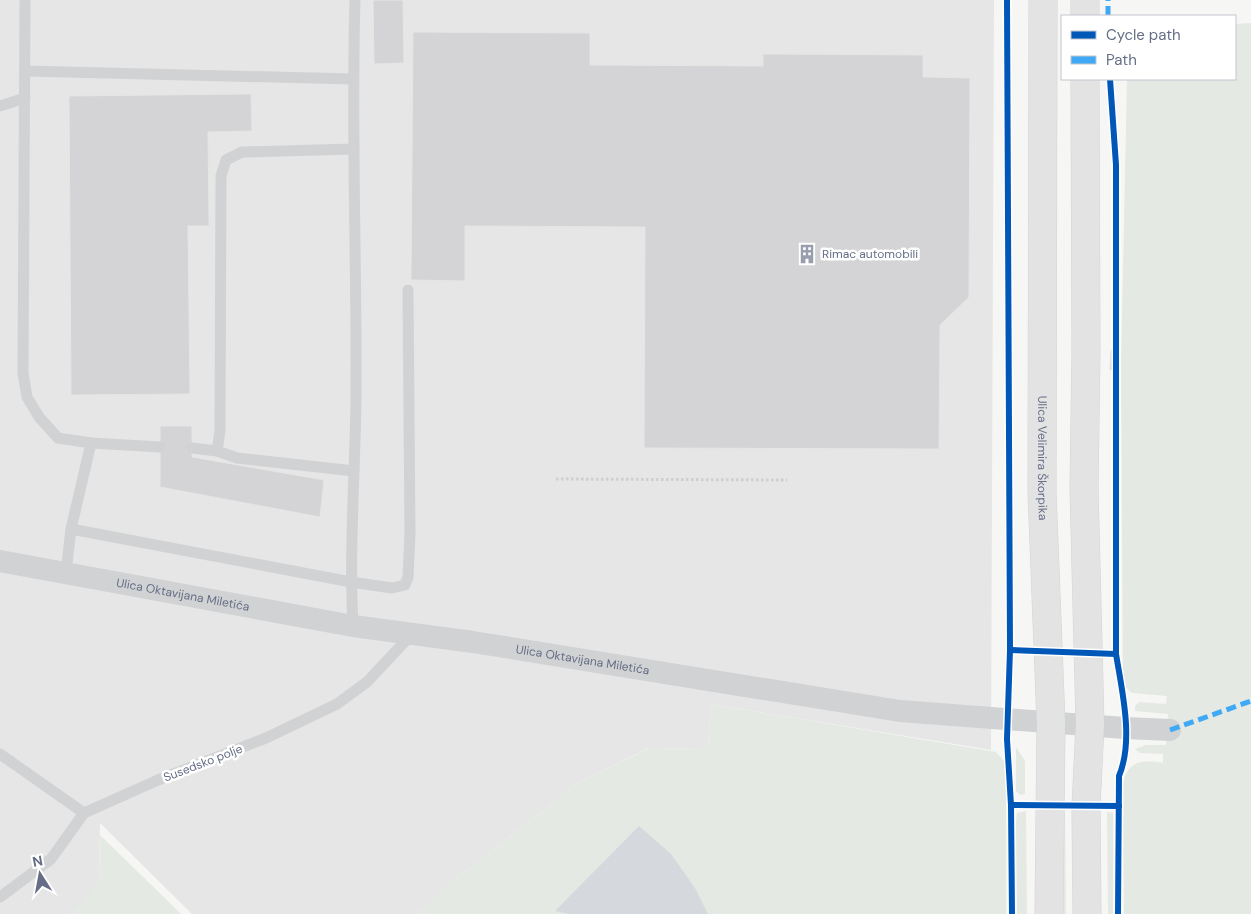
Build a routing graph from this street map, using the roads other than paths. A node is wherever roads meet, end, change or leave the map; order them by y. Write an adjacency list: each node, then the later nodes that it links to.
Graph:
1 (26, 0): 6 (lane)
2 (355, 0): 7 (lane)
3 (1043, 0): 24 (main road, Ulica Velimira Škorpika)
4 (1085, 0): 5 (main road)
5 (1085, 15)
6 (25, 72): 7 (lane); 9 (lane)
7 (353, 79): 11 (lane)
8 (1085, 80): 25 (main road)
9 (25, 98): 10 (lane); 13 (lane)
10 (0, 106)
11 (354, 149): 16 (lane); 17 (lane)
12 (408, 290): 21 (lane)
13 (91, 443): 14 (lane); 18 (lane)
14 (160, 446)
15 (192, 448): 16 (lane)
16 (217, 450): 17 (lane)
17 (354, 472): 21 (lane)
18 (71, 529): 20 (lane); 21 (lane)
19 (0, 561): 20 (street, Ulica Oktavijana Miletića)
20 (66, 572): 22 (street, Ulica Oktavijana Miletića)
21 (351, 582): 22 (lane)
22 (353, 626): 23 (street, Ulica Oktavijana Miletića)
23 (412, 634): 24 (street, Ulica Oktavijana Miletića); 28 (lane, Susedsko polje)
24 (1051, 723): 25 (street, Ulica Oktavijana Miletića); 30 (main road, Ulica Velimira Škorpika)
25 (1090, 725): 26 (street, Ulica Oktavijana Miletića); 31 (main road)
26 (1170, 730)
27 (0, 754): 28 (lane)
28 (84, 812): 29 (lane)
29 (0, 897)
30 (1049, 914)
31 (1087, 914)

